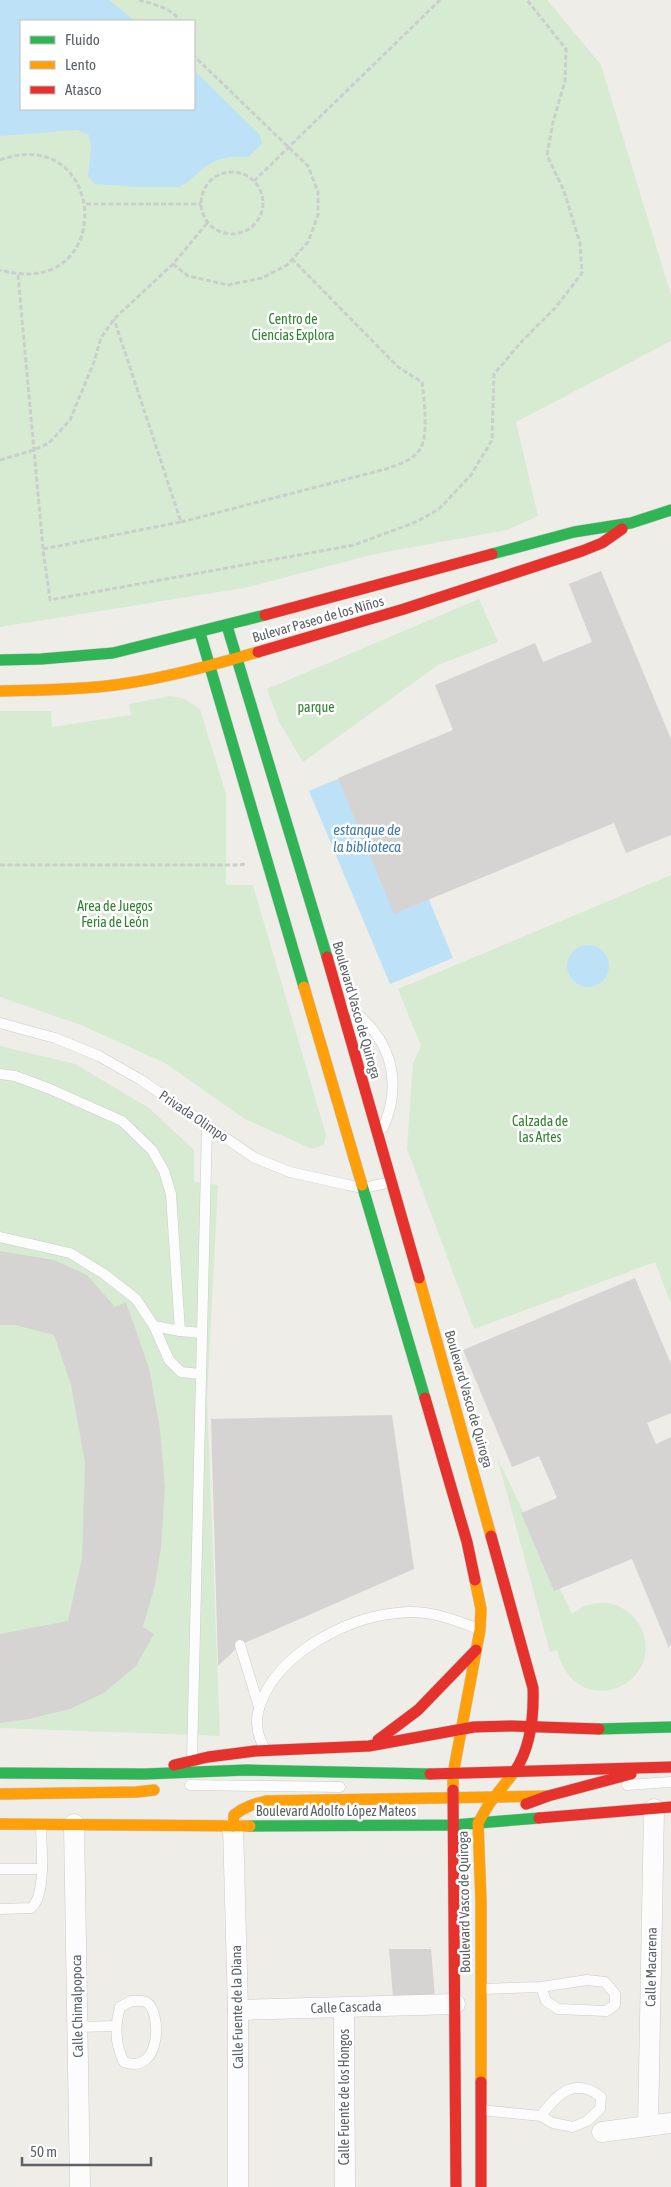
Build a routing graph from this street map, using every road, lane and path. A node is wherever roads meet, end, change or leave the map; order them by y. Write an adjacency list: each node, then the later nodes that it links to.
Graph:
1 (139, 0): 4 (path)
2 (440, 0): 6 (path)
3 (526, 0): 22 (path)
4 (179, 20)
5 (195, 57): 6 (path)
6 (289, 147): 8 (path); 12 (path)
7 (0, 160): 9 (path)
8 (254, 180): 10 (path); 11 (path)
9 (86, 204): 10 (path); 15 (path)
10 (201, 204): 11 (path)
11 (208, 222): 13 (path)
12 (292, 259): 13 (path); 20 (path)
13 (173, 264): 16 (path)
14 (0, 270): 15 (path)
15 (18, 275): 17 (path)
16 (114, 319): 17 (path); 20 (path)
17 (34, 450): 18 (path); 22 (path)
18 (0, 460)
19 (671, 510): 21 (street, Bulevar Paseo de los Niños)
20 (181, 522): 22 (path)
21 (631, 523): 23 (street, Bulevar Paseo de los Niños); 25 (street, Bulevar Paseo de los Niños)
22 (43, 549)
23 (227, 626): 24 (street, Bulevar Paseo de los Niños); 25 (street, Boulevard Vasco de Quiroga)
24 (200, 634): 26 (street, Bulevar Paseo de los Niños); 27 (street, Boulevard Vasco de Quiroga)
25 (238, 658): 27 (street, Bulevar Paseo de los Niños); 31 (street, Boulevard Vasco de Quiroga)
26 (0, 660)
27 (210, 666): 28 (street, Bulevar Paseo de los Niños); 29 (street, Boulevard Vasco de Quiroga)
28 (0, 691)
29 (266, 855): 30 (path); 37 (street, Boulevard Vasco de Quiroga)
30 (0, 865)
31 (338, 1000): 35 (street, Boulevard Vasco de Quiroga); 35 (lane)
32 (0, 1023): 34 (lane, Privada Olimpo)
33 (0, 1074): 40 (lane)
34 (207, 1124): 37 (lane, Privada Olimpo); 41 (lane)
35 (379, 1138): 36 (street, Boulevard Vasco de Quiroga)
36 (393, 1182): 37 (lane, Privada Olimpo); 47 (street, Boulevard Vasco de Quiroga)
37 (363, 1188): 43 (street, Boulevard Vasco de Quiroga)
38 (0, 1237): 39 (lane)
39 (154, 1326): 40 (lane); 42 (lane)
40 (180, 1331): 41 (lane)
41 (201, 1333): 42 (lane)
42 (200, 1374): 52 (lane)
43 (480, 1630): 45 (street, Boulevard Vasco de Quiroga); 46 (lane)
44 (240, 1645): 46 (lane)
45 (476, 1650): 49 (street, Boulevard Vasco de Quiroga); 50 (street)
46 (259, 1707): 51 (lane)
47 (532, 1727): 48 (street); 49 (street); 62 (street, Boulevard Vasco de Quiroga)
48 (671, 1727)
49 (460, 1728): 50 (street); 61 (street, Boulevard Vasco de Quiroga)
50 (369, 1746): 51 (street)
51 (266, 1750): 52 (street)
52 (192, 1760): 60 (street)
53 (671, 1760): 56 (street)
54 (9, 1762): 59 (street)
55 (671, 1767): 56 (street)
56 (650, 1769): 62 (street); 70 (street)
57 (246, 1770): 60 (street); 61 (street); 65 (street)
58 (0, 1773): 59 (street)
59 (37, 1773): 60 (street)
60 (145, 1774)
61 (453, 1774): 62 (street); 72 (street, Boulevard Vasco de Quiroga)
62 (514, 1774): 69 (street, Boulevard Vasco de Quiroga)
63 (671, 1782): 70 (lane)
64 (0, 1785): 66 (lane)
65 (186, 1786): 67 (lane)
66 (164, 1787): 71 (street)
67 (352, 1787)
68 (422, 1787): 72 (lane)
69 (503, 1788): 70 (lane); 72 (lane); 74 (street, Boulevard Vasco de Quiroga)
70 (576, 1788): 73 (street)
71 (0, 1794)
72 (452, 1794): 74 (street); 79 (street, Boulevard Vasco de Quiroga); 80 (street)
73 (548, 1796): 74 (street); 77 (street)
74 (494, 1798): 79 (street, Boulevard Vasco de Quiroga)
75 (671, 1798): 77 (lane)
76 (662, 1808): 79 (street, Boulevard Adolfo López Mateos); 98 (street, Calle Macarena)
77 (511, 1810): 79 (street)
78 (254, 1815): 80 (lane)
79 (464, 1816): 80 (street, Boulevard Adolfo López Mateos); 88 (street, Boulevard Vasco de Quiroga); 89 (street, Boulevard Vasco de Quiroga)
80 (230, 1819): 83 (street, Boulevard Adolfo López Mateos); 91 (street, Calle Fuente de la Diana)
81 (41, 1823): 82 (street, Boulevard Adolfo López Mateos); 83 (street, Boulevard Adolfo López Mateos); 84 (lane)
82 (0, 1824)
83 (74, 1824): 93 (street, Calle Chimalpopoca)
84 (42, 1869): 85 (lane); 86 (lane)
85 (0, 1870)
86 (0, 1909)
87 (541, 1987): 87 (lane); 88 (lane)
88 (480, 1989): 94 (street, Boulevard Vasco de Quiroga)
89 (455, 2004): 90 (street, Calle Cascada); 94 (street, Boulevard Vasco de Quiroga)
90 (344, 2008): 91 (street, Calle Cascada); 102 (street, Calle Fuente de los Hongos)
91 (238, 2010): 101 (street, Calle Fuente de la Diana)
92 (116, 2026): 92 (lane); 93 (lane)
93 (77, 2027): 100 (street, Calle Chimalpopoca)
94 (468, 2080): 95 (street, Boulevard Vasco de Quiroga); 103 (street, Boulevard Vasco de Quiroga)
95 (481, 2110): 96 (lane); 104 (street, Boulevard Vasco de Quiroga)
96 (541, 2116): 96 (lane)
97 (671, 2123): 98 (street)
98 (648, 2126): 99 (street)
99 (602, 2132)
100 (80, 2187)
101 (238, 2187)
102 (345, 2187)
103 (456, 2187)
104 (481, 2187)

